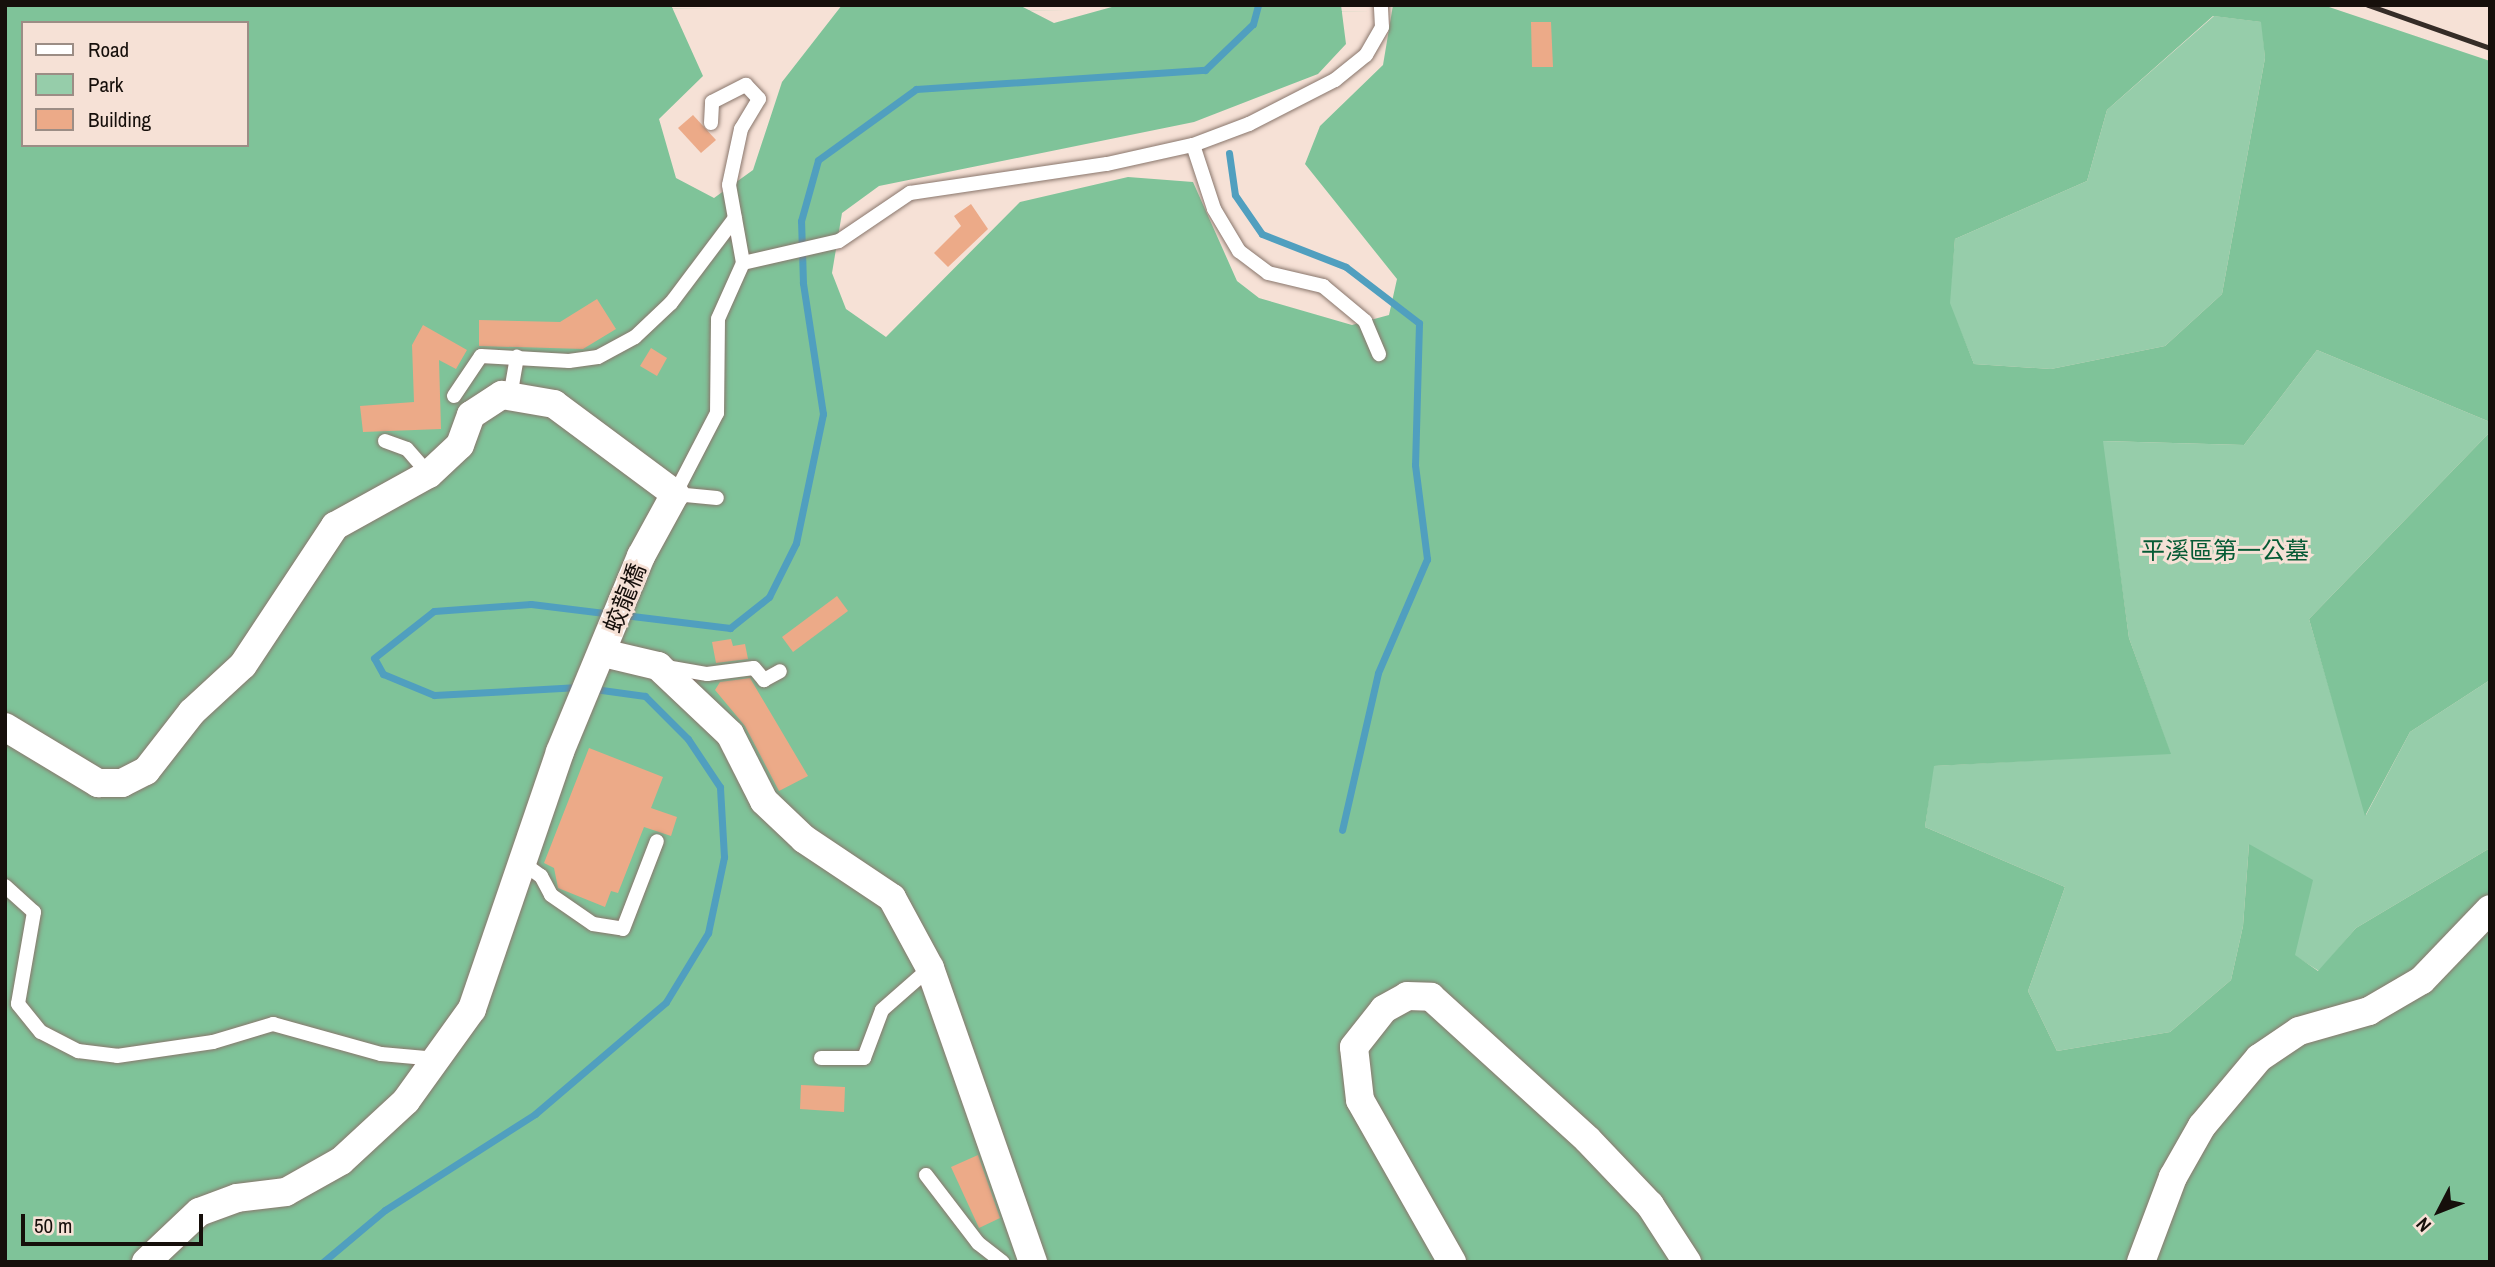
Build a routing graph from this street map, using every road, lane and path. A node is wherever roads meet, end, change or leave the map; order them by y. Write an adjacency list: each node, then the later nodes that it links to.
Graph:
1 (1381, 5): 3 (lane)
2 (711, 123): 4 (lane)
3 (1193, 145): 5 (lane); 6 (lane)
4 (735, 218): 5 (lane); 7 (lane)
5 (743, 263): 12 (lane)
6 (1379, 354)
7 (517, 357): 8 (lane); 9 (lane)
8 (454, 396)
9 (510, 397): 11 (street); 12 (street)
10 (385, 441): 11 (lane)
11 (429, 474): 17 (street)
12 (675, 494): 13 (lane); 14 (street, 蛟龍橋)
13 (717, 498)
14 (603, 653): 15 (street); 19 (street, 蛟龍橋)
15 (658, 666): 16 (lane); 22 (street)
16 (780, 671)
17 (5, 727)
18 (657, 841): 19 (lane)
19 (520, 861): 24 (street, 蛟龍橋)
20 (5, 886): 24 (lane)
21 (2490, 909): 31 (street)
22 (930, 968): 23 (lane); 28 (street)
23 (821, 1058)
24 (437, 1059): 26 (street, 蛟龍橋)
25 (926, 1175): 27 (lane)
26 (146, 1262)
27 (1002, 1262)
28 (1033, 1262)
29 (1452, 1262): 30 (street)
30 (1687, 1262)
31 (2141, 1262)

